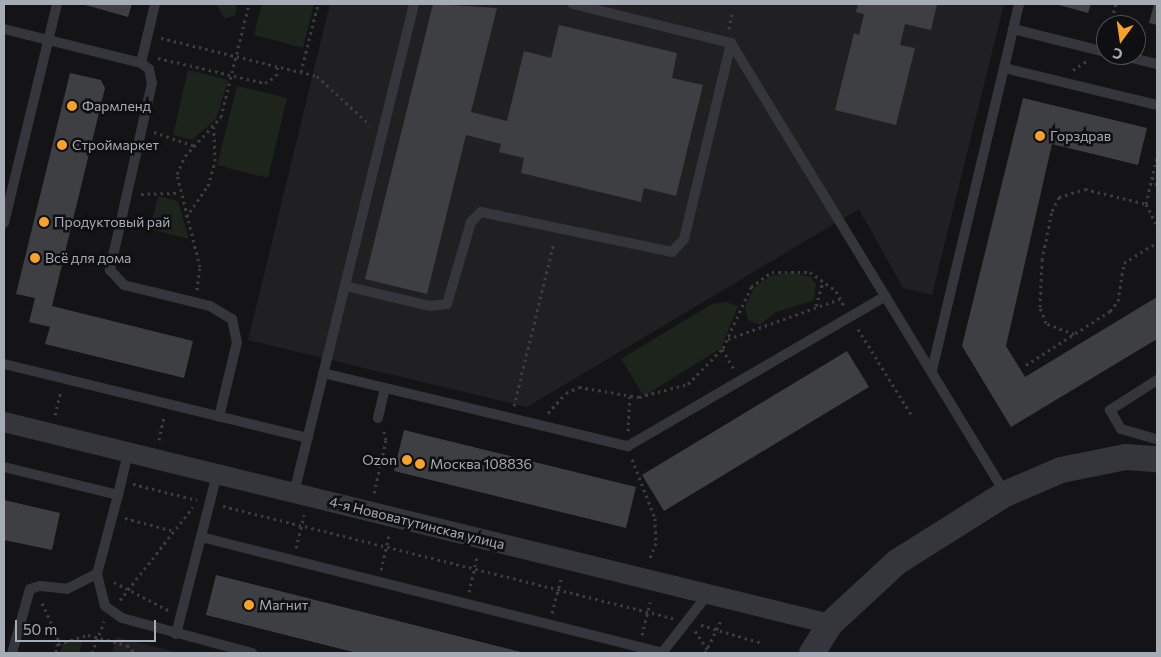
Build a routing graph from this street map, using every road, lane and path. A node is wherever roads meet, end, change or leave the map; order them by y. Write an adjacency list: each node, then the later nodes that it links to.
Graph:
1 (57, 4): 11 (lane)
2 (155, 4): 10 (lane)
3 (248, 4): 14 (path)
4 (318, 4): 19 (path)
5 (414, 4): 25 (lane)
6 (573, 4): 12 (lane)
7 (1019, 4): 9 (lane)
8 (4, 29): 11 (lane)
9 (1013, 29): 13 (lane); 18 (lane)
10 (148, 35): 14 (path); 16 (lane)
11 (48, 40): 16 (lane); 34 (lane)
12 (732, 43): 36 (lane); 40 (lane)
13 (1096, 49)
14 (237, 56): 17 (path); 20 (path)
15 (1096, 56): 21 (path)
16 (142, 58): 20 (path); 24 (lane)
17 (278, 66): 19 (path); 20 (path)
18 (1004, 68): 21 (lane); 50 (lane)
19 (301, 72): 25 (path)
20 (232, 76): 23 (path)
21 (1055, 81): 22 (lane)
22 (1157, 105)
23 (214, 127): 26 (path); 33 (path)
24 (141, 128): 26 (path); 31 (lane)
25 (383, 128): 39 (lane)
26 (195, 146): 30 (path)
27 (1157, 158): 28 (path)
28 (1152, 177): 29 (path); 32 (path)
29 (1157, 185)
30 (180, 193): 31 (path); 33 (path)
31 (125, 194): 42 (lane)
32 (1146, 204): 35 (path); 45 (path)
33 (186, 217): 42 (path)
34 (4, 223)
35 (1157, 226)
36 (558, 228): 39 (lane); 62 (path)
37 (1157, 242): 45 (path)
38 (823, 280): 41 (path); 43 (path); 46 (path)
39 (345, 286): 51 (lane)
40 (886, 296): 44 (lane); 50 (lane)
41 (840, 299): 43 (path); 44 (path)
42 (194, 302): 60 (lane)
43 (816, 307): 46 (path)
44 (851, 317): 54 (lane); 58 (path)
45 (1074, 334): 49 (path)
46 (728, 339): 47 (path)
47 (722, 349): 54 (path); 56 (path)
48 (4, 364): 52 (lane)
49 (1026, 365)
50 (932, 370): 76 (lane)
51 (324, 373): 55 (lane); 65 (lane)
52 (64, 379): 57 (lane); 59 (path)
53 (1157, 380): 66 (lane)
54 (742, 382): 68 (lane)
55 (385, 388): 61 (lane); 62 (lane)
56 (630, 396): 64 (path); 68 (path)
57 (168, 404): 60 (lane); 67 (path)
58 (910, 414)
59 (55, 415)
60 (219, 417): 65 (lane)
61 (378, 418): 75 (path)
62 (511, 419): 64 (lane)
63 (4, 422): 69 (street, 4-я Нововатутинская улица)
64 (538, 425): 68 (lane)
65 (308, 438): 74 (lane)
66 (1157, 439)
67 (159, 441)
68 (628, 446): 89 (path)
69 (128, 452): 72 (street, 4-я Нововатутинская улица); 73 (lane)
70 (1157, 459): 76 (street)
71 (4, 466): 77 (lane)
72 (217, 474): 74 (street, 4-я Нововатутинская улица); 78 (lane)
73 (121, 480): 77 (lane); 79 (path)
74 (294, 493): 97 (street, 4-я Нововатутинская улица)
75 (374, 493)
76 (1005, 494): 105 (street)
77 (118, 495): 80 (lane)
78 (206, 499): 79 (path); 79 (path); 82 (path); 85 (lane)
79 (198, 500): 83 (path)
80 (113, 515): 83 (path); 91 (lane)
81 (304, 515): 82 (path)
82 (301, 525): 86 (path); 88 (path)
83 (174, 531): 95 (path)
84 (389, 536): 86 (path)
85 (201, 537): 88 (lane); 102 (lane)
86 (386, 547): 90 (path); 93 (path)
87 (477, 558): 90 (path)
88 (292, 560): 93 (lane)
89 (648, 560)
90 (474, 569): 96 (path); 99 (path)
91 (97, 574): 94 (lane); 95 (path); 100 (lane)
92 (561, 579): 96 (path)
93 (378, 582): 99 (lane)
94 (34, 587): 111 (path); 114 (lane)
95 (128, 590): 100 (path); 102 (path)
96 (558, 590): 101 (path); 106 (path)
97 (708, 594): 104 (lane); 105 (street, 4-я Нововатутинская улица)
98 (650, 602): 101 (path)
99 (466, 604): 106 (lane)
100 (111, 612): 108 (lane); 109 (path)
101 (648, 612): 104 (path); 112 (path)
102 (181, 616): 108 (lane)
103 (721, 620): 107 (path)
104 (688, 622): 107 (path); 113 (path); 119 (lane)
105 (830, 624): 120 (street)
106 (550, 625): 112 (lane)
107 (717, 629): 110 (path); 113 (path)
108 (176, 634): 118 (lane)
109 (97, 637): 111 (path); 116 (path); 117 (path)
110 (762, 643)
111 (58, 644): 115 (path)
112 (639, 647): 119 (lane)
113 (707, 652)
114 (12, 653)
115 (56, 653)
116 (92, 653)
117 (135, 653)
118 (252, 653)
119 (662, 653)
120 (812, 653)

